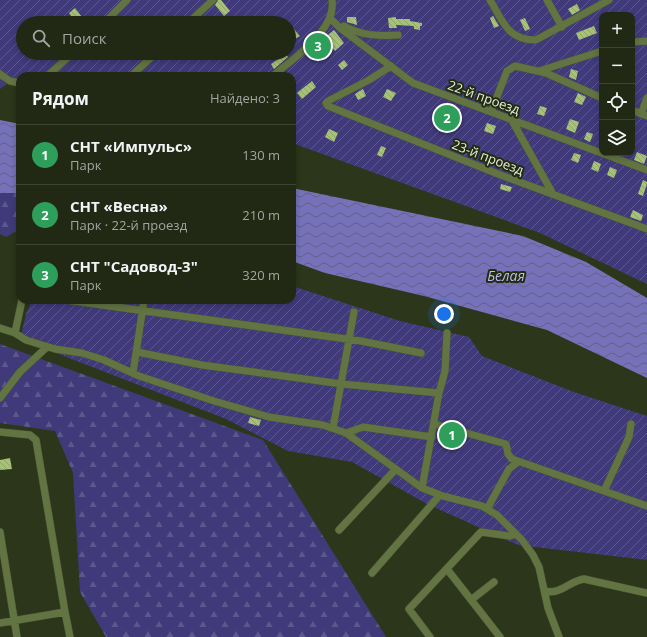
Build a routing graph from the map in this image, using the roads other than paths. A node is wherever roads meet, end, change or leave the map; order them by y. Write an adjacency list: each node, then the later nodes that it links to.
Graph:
1 (127, 0): 7 (street)
2 (213, 0): 8 (street)
3 (332, 0): 9 (street)
4 (490, 0): 10 (street)
5 (547, 0): 10 (street)
6 (607, 0): 10 (street)
7 (111, 16)
8 (196, 16)
9 (330, 18): 11 (street); 15 (street); 19 (street, 22-й проезд)
10 (562, 26)
11 (398, 35)
12 (647, 41): 13 (street)
13 (635, 42)
14 (599, 52): 20 (street)
15 (296, 55)
16 (65, 60): 21 (street)
17 (148, 60): 22 (street)
18 (291, 60): 23 (street)
19 (391, 66): 28 (street, 22-й проезд); 32 (street, 23-й проезд)
20 (538, 71): 26 (street); 28 (street)
21 (52, 72)
22 (135, 72)
23 (277, 72)
24 (0, 74): 25 (street)
25 (16, 82)
26 (599, 97)
27 (647, 98): 29 (street)
28 (491, 112): 30 (street, 22-й проезд)
29 (644, 115)
30 (511, 119): 31 (street, 22-й проезд); 32 (street)
31 (647, 170)
32 (553, 194): 33 (street, 23-й проезд)
33 (647, 229)
34 (21, 304): 40 (street)
35 (94, 304): 37 (street)
36 (144, 304): 37 (street)
37 (143, 311): 42 (street); 44 (street)
38 (354, 312): 42 (street)
39 (0, 328): 40 (street)
40 (15, 333): 43 (street)
41 (447, 333): 48 (street)
42 (349, 340): 45 (street); 47 (street)
43 (47, 347): 46 (street); 49 (street)
44 (137, 352): 46 (street); 47 (street)
45 (421, 353)
46 (133, 373): 52 (street)
47 (342, 384): 48 (street); 52 (street)
48 (439, 393): 50 (street)
49 (0, 398)
50 (434, 424): 55 (street); 56 (street)
51 (631, 424): 59 (street)
52 (333, 428): 54 (street)
53 (0, 432): 72 (street)
54 (346, 433): 55 (street); 57 (street)
55 (432, 437): 58 (street)
56 (518, 462): 59 (street); 62 (street)
57 (396, 469): 58 (street); 63 (street)
58 (422, 488): 60 (street)
59 (604, 491): 61 (street)
60 (440, 495): 62 (street); 67 (street)
61 (647, 506)
62 (487, 509): 65 (street)
63 (339, 530)
64 (0, 532): 73 (street)
65 (516, 534): 66 (street); 69 (street)
66 (447, 569): 71 (street); 77 (street)
67 (372, 573)
68 (494, 582): 71 (street)
69 (545, 591): 70 (street); 79 (street)
70 (647, 593)
71 (471, 600): 78 (street)
72 (64, 612): 73 (street); 76 (street)
73 (14, 621): 74 (street); 75 (street)
74 (0, 623)
75 (17, 637)
76 (70, 637)
77 (430, 637)
78 (500, 637)
79 (559, 637)

